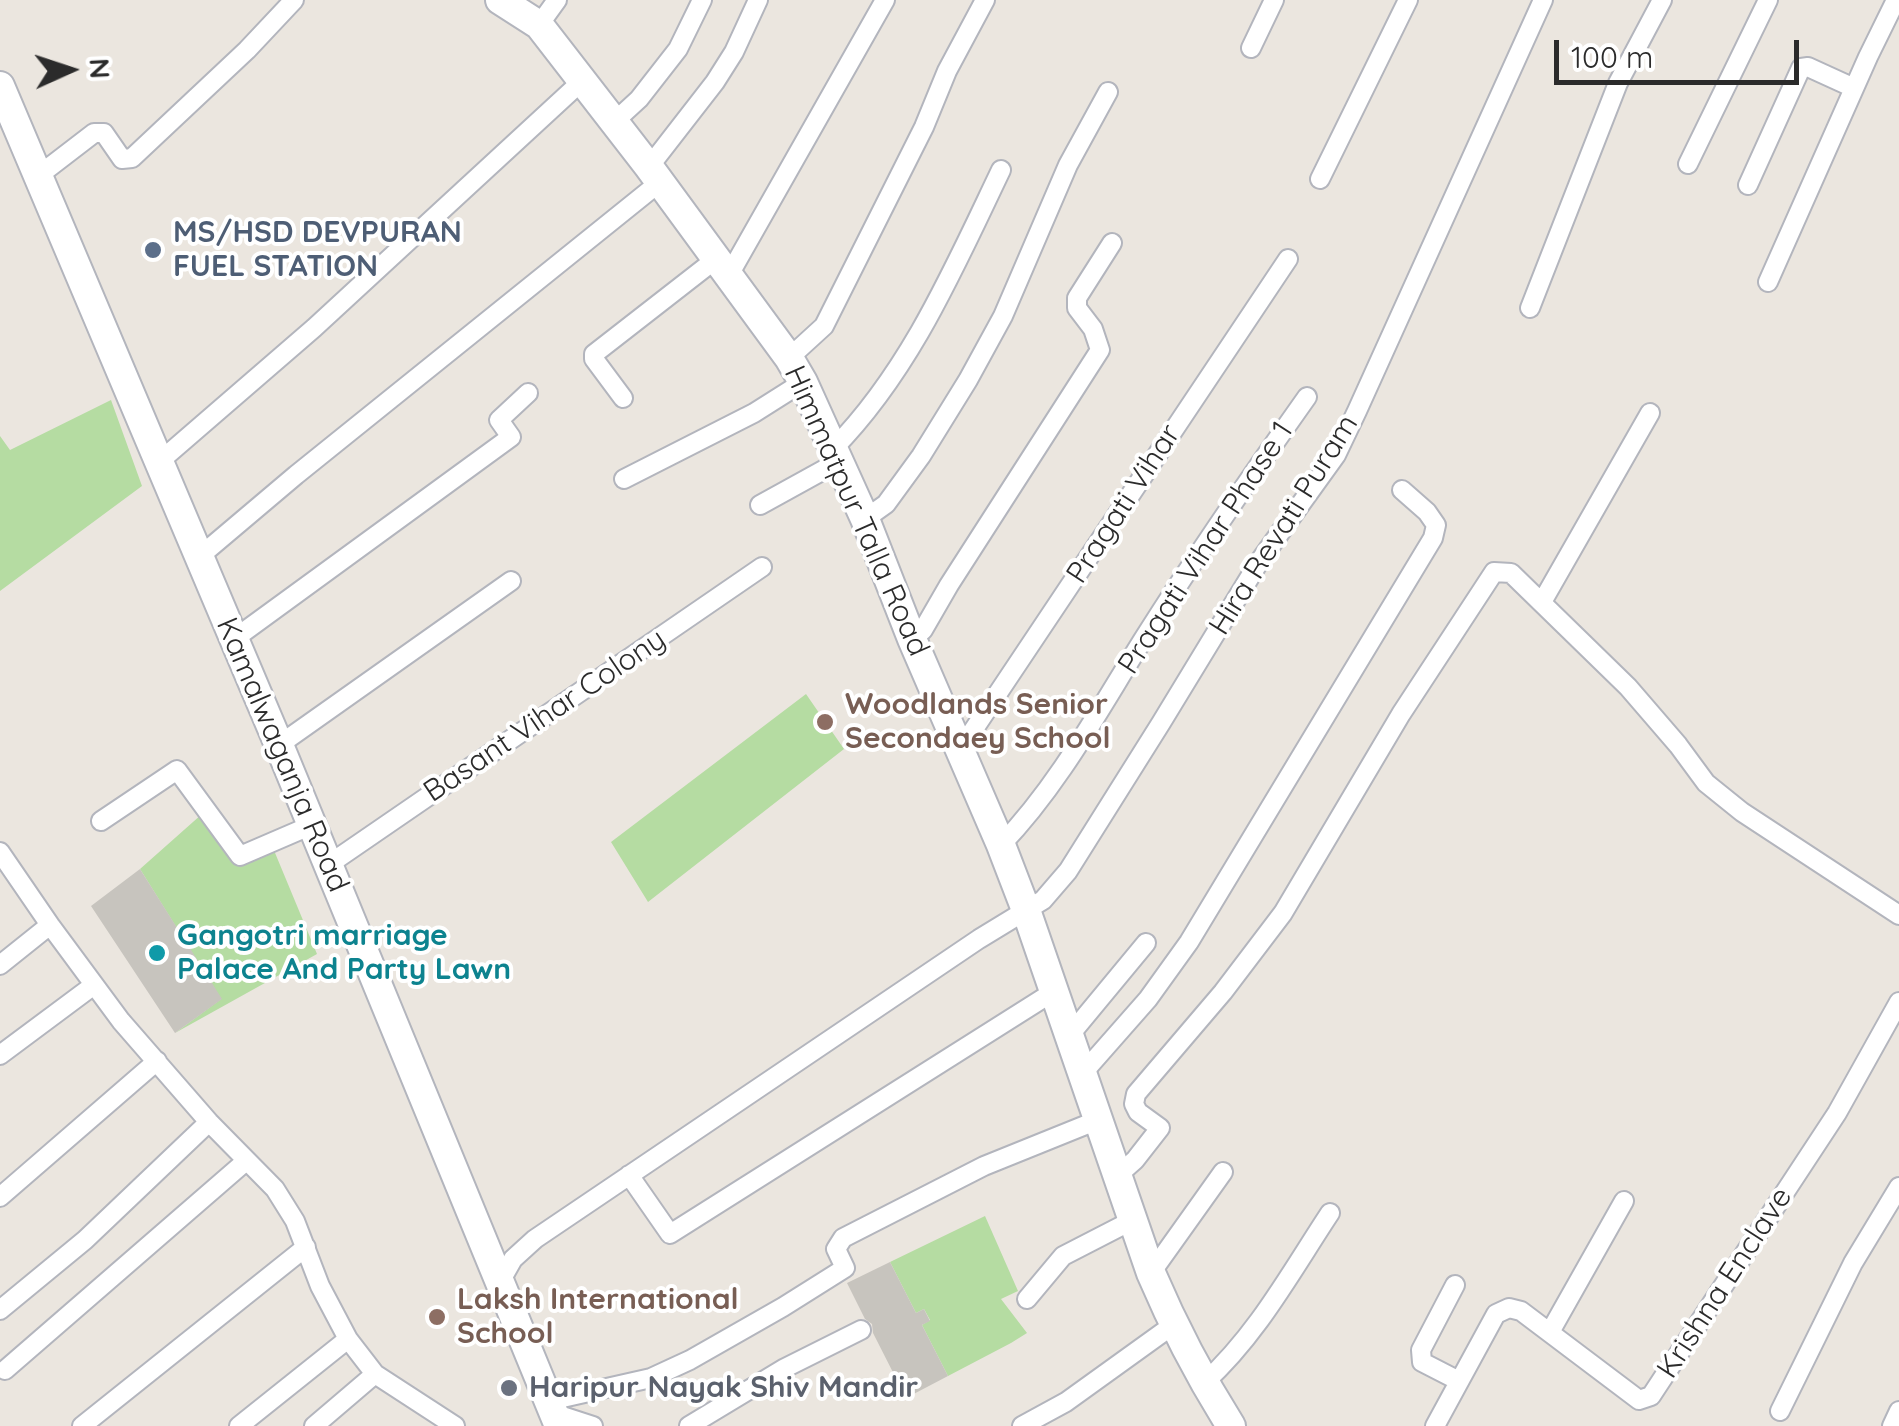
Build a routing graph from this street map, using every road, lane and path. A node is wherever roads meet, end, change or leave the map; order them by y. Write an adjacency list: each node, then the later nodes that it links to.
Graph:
1 (294, 0): 24 (street)
2 (500, 0): 14 (street, Himmatpur Talla Road)
3 (557, 0): 14 (street)
4 (702, 0): 20 (street)
5 (758, 0): 23 (street)
6 (885, 0): 29 (street)
7 (986, 0): 32 (street)
8 (1274, 0): 15 (street)
9 (1408, 0): 25 (street)
10 (1543, 0): 56 (street, Hira Revati Puram)
11 (1662, 0): 31 (street)
12 (1768, 0): 21 (street)
13 (1896, 0): 18 (street)
14 (539, 25): 16 (street, Himmatpur Talla Road)
15 (1251, 48)
16 (582, 80): 20 (street, Himmatpur Talla Road); 38 (street)
17 (0, 86): 24 (street, Kamalwaganja Road)
18 (1854, 88): 26 (street); 30 (street)
19 (1108, 92): 42 (street)
20 (614, 122): 23 (street, Himmatpur Talla Road)
21 (1688, 164)
22 (1001, 170): 37 (street)
23 (654, 174): 29 (street, Himmatpur Talla Road); 43 (street)
24 (38, 176): 38 (street, Kamalwaganja Road)
25 (1320, 179)
26 (1748, 185)
27 (1112, 243): 48 (street)
28 (1288, 259): 50 (street, Pragati Vihar)
29 (722, 267): 32 (street, Himmatpur Talla Road); 35 (street)
30 (1768, 282)
31 (1530, 308)
32 (796, 370): 37 (street, Himmatpur Talla Road); 39 (street)
33 (528, 393): 47 (street)
34 (1306, 397): 53 (street, Pragati Vihar Phase 1)
35 (624, 398)
36 (1650, 413): 46 (street)
37 (835, 455): 41 (street); 42 (street, Himmatpur Talla Road)
38 (159, 462): 43 (street, Kamalwaganja Road)
39 (624, 479)
40 (1402, 490): 67 (street)
41 (760, 506)
42 (866, 519): 48 (street, Himmatpur Talla Road)
43 (199, 556): 47 (street, Kamalwaganja Road)
44 (762, 568): 55 (street, Basant Vihar Colony)
45 (511, 580): 49 (street)
46 (1542, 602): 57 (street); 73 (street)
47 (234, 638): 49 (street, Kamalwaganja Road)
48 (912, 638): 50 (street, Himmatpur Talla Road)
49 (280, 745): 52 (street, Kamalwaganja Road)
50 (960, 750): 53 (street, Himmatpur Talla Road)
51 (102, 821): 52 (street)
52 (312, 825): 55 (street, Kamalwaganja Road)
53 (1002, 846): 56 (street, Himmatpur Talla Road)
54 (3, 863): 58 (street)
55 (328, 865): 81 (street, Kamalwaganja Road)
56 (1026, 910): 62 (street, Himmatpur Talla Road); 72 (street, Hira Revati Puram)
57 (1899, 915)
58 (50, 925): 60 (street); 61 (street)
59 (1146, 942): 64 (street)
60 (0, 964)
61 (94, 985): 65 (street); 66 (street)
62 (1054, 992): 64 (street, Himmatpur Talla Road); 72 (street)
63 (1899, 1002): 87 (street, Krishna Enclave)
64 (1069, 1036): 67 (street, Himmatpur Talla Road)
65 (0, 1055)
66 (157, 1061): 69 (street); 75 (street)
67 (1082, 1074): 68 (street, Himmatpur Talla Road)
68 (1098, 1120): 73 (street, Himmatpur Talla Road); 95 (street)
69 (209, 1122): 70 (street); 84 (street)
70 (246, 1161): 79 (street); 89 (street)
71 (1223, 1172): 80 (street)
72 (629, 1175): 81 (street, Hira Revati Puram)
73 (1117, 1176): 78 (street, Himmatpur Talla Road)
74 (1899, 1187): 93 (street)
75 (0, 1197)
76 (1624, 1201): 87 (street)
77 (1330, 1213): 92 (street)
78 (1131, 1221): 80 (street, Himmatpur Talla Road); 83 (street)
79 (306, 1247): 88 (street); 97 (street)
80 (1150, 1274): 85 (street, Himmatpur Talla Road)
81 (500, 1282): 95 (street, Kamalwaganja Road)
82 (1455, 1286): 91 (street)
83 (1026, 1299)
84 (0, 1310)
85 (1173, 1326): 92 (street, Himmatpur Talla Road); 103 (street)
86 (861, 1330): 102 (street)
87 (1550, 1332): 91 (street, Krishna Enclave)
88 (348, 1339): 90 (street); 98 (street)
89 (5, 1370)
90 (375, 1374): 99 (street); 100 (street)
91 (1460, 1381): 104 (street, Krishna Enclave)
92 (1204, 1383): 96 (street, Himmatpur Talla Road)
93 (1780, 1411)
94 (1899, 1412): 105 (street)
95 (554, 1413): 101 (street)
96 (1228, 1425)
97 (82, 1426)
98 (239, 1426)
99 (314, 1426)
100 (455, 1426)
101 (593, 1426)
102 (689, 1426)
103 (1022, 1426)
104 (1435, 1426)
105 (1892, 1426)

